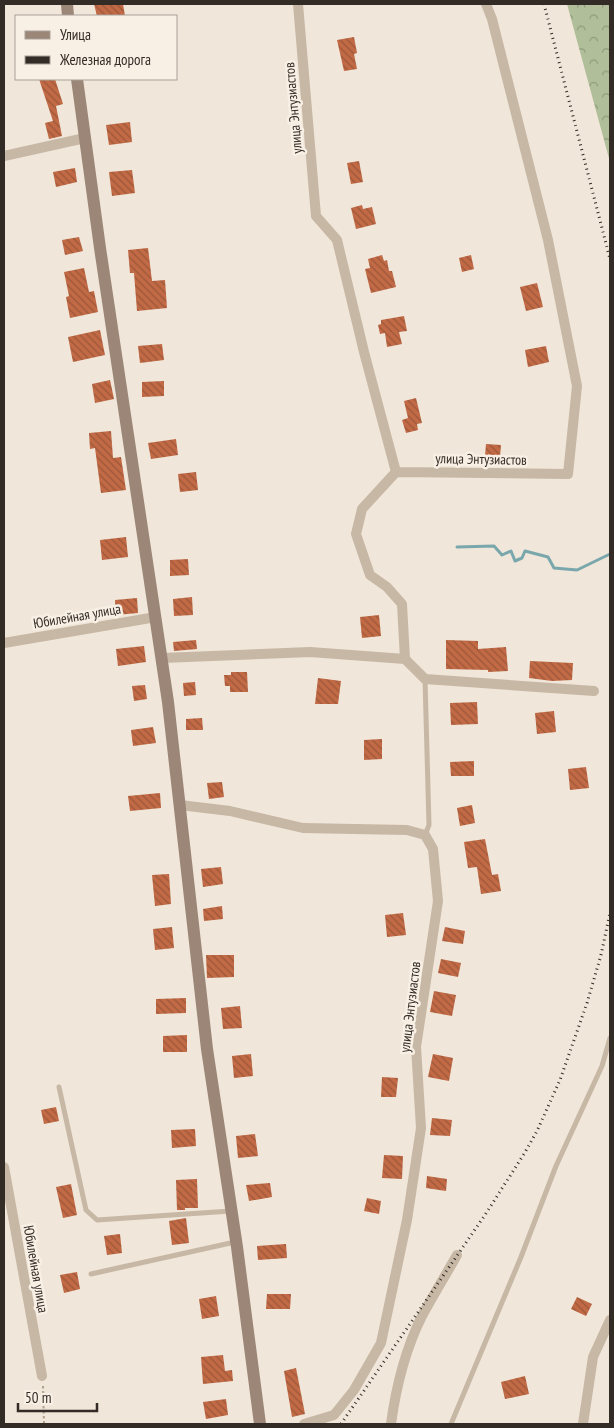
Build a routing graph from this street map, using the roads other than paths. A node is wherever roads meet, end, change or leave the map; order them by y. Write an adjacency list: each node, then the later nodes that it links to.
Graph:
1 (298, 4): 6 (street, улица Энтузиастов)
2 (486, 4): 6 (street, улица Энтузиастов)
3 (77, 80): 4 (street)
4 (85, 138): 5 (street); 7 (street)
5 (4, 156)
6 (396, 472): 10 (street)
7 (156, 617): 8 (street, Юбилейная улица); 9 (street)
8 (4, 643)
9 (162, 658): 10 (street); 13 (street)
10 (405, 659): 11 (street)
11 (425, 679): 12 (street); 14 (lane)
12 (594, 691)
13 (180, 805): 14 (street); 18 (street)
14 (424, 835): 26 (street, улица Энтузиастов)
15 (610, 1038): 29 (lane)
16 (59, 1087): 18 (lane)
17 (4, 1167): 24 (street, Юбилейная улица)
18 (232, 1211): 19 (street)
19 (236, 1241): 21 (lane); 25 (street)
20 (457, 1256): 23 (street)
21 (92, 1274)
22 (610, 1320): 30 (street)
23 (404, 1360): 27 (street); 28 (street)
24 (42, 1376)
25 (260, 1424)
26 (304, 1424)
27 (383, 1424)
28 (391, 1424)
29 (452, 1424)
30 (583, 1424)

